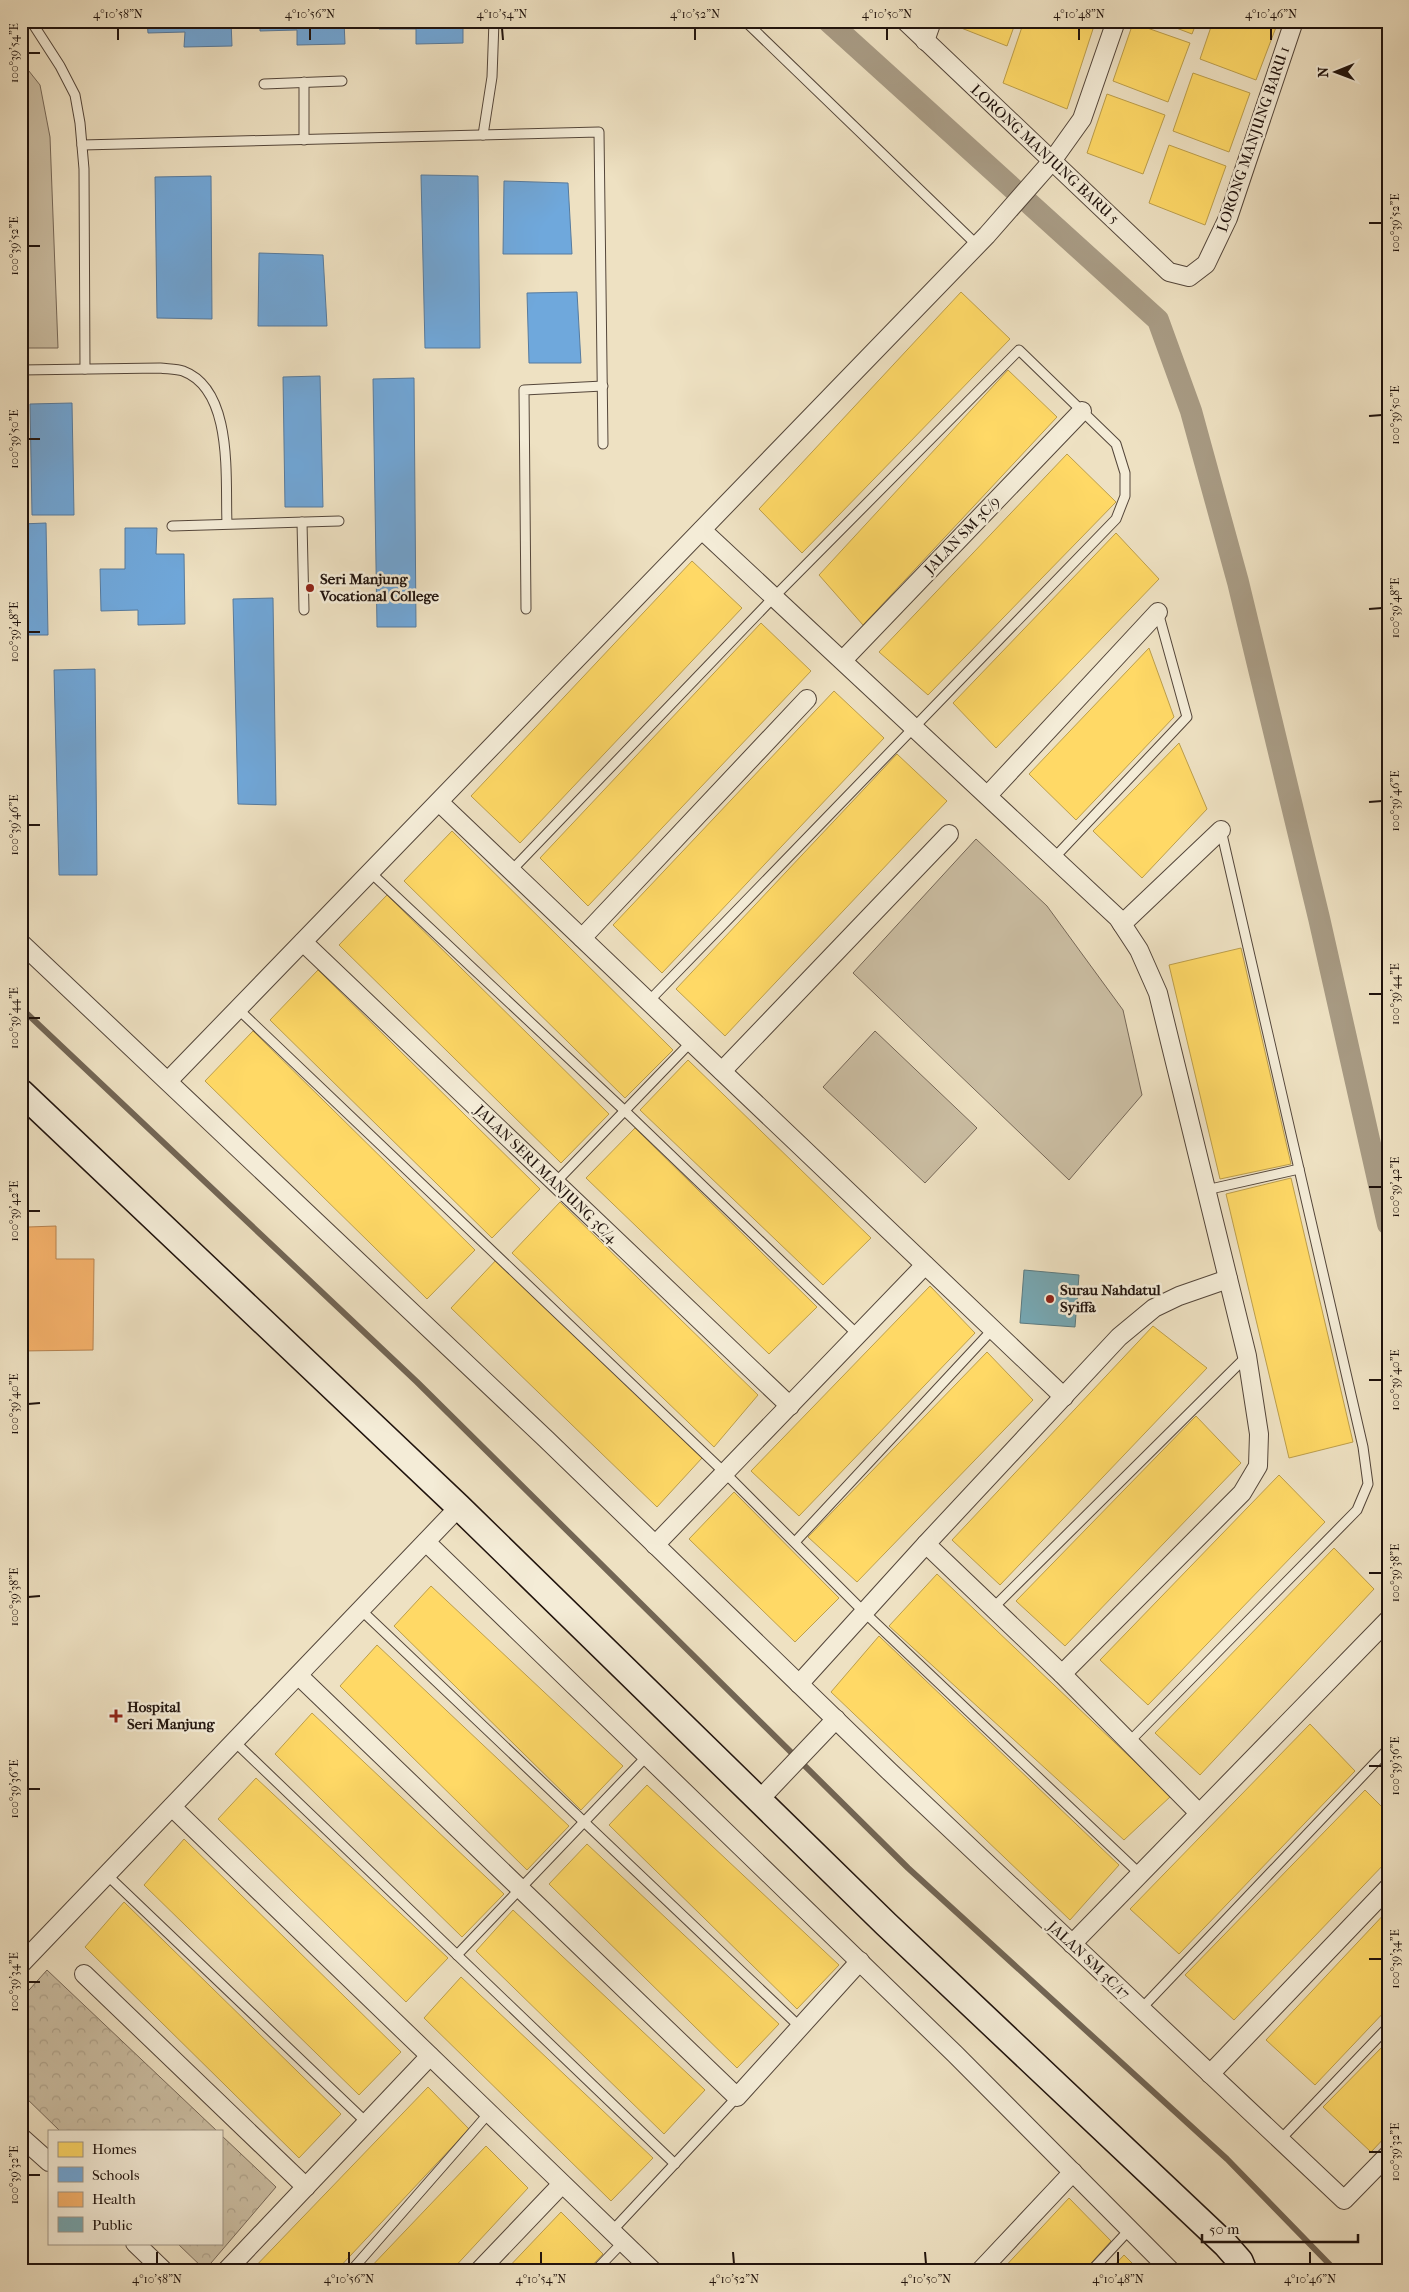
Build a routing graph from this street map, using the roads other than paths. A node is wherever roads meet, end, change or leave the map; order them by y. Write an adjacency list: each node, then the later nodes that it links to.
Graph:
1 (31, 21): 14 (lane)
2 (494, 21): 12 (lane)
3 (745, 21): 16 (lane)
4 (905, 21): 8 (street, LORONG MANJUNG BARU 5)
5 (932, 21): 8 (street)
6 (1116, 21): 15 (street)
7 (1294, 21): 17 (street, LORONG MANJUNG BARU 1)
8 (926, 41): 15 (street, LORONG MANJUNG BARU 5)
9 (342, 81): 10 (lane)
10 (304, 82): 11 (lane); 13 (lane)
11 (264, 84)
12 (483, 135): 13 (lane); 20 (lane)
13 (304, 140): 14 (lane)
14 (82, 145): 18 (lane)
15 (1052, 161): 16 (street); 17 (street, LORONG MANJUNG BARU 5)
16 (982, 240): 27 (street)
17 (1189, 277)
18 (85, 369): 19 (lane); 25 (lane)
19 (21, 370)
20 (603, 386): 22 (lane); 29 (lane)
21 (1082, 411): 28 (lane); 32 (street, JALAN SM 3C/9); 34 (lane)
22 (603, 444)
23 (302, 522): 24 (lane); 25 (lane); 30 (lane)
24 (339, 522)
25 (227, 524): 26 (lane)
26 (172, 526)
27 (702, 530): 28 (street); 36 (street)
28 (774, 597): 32 (street); 40 (lane)
29 (526, 609)
30 (304, 610)
31 (1158, 612): 35 (street); 39 (lane)
32 (842, 660): 34 (street)
33 (806, 699): 43 (street)
34 (914, 726): 35 (street); 46 (lane)
35 (988, 794): 39 (street)
36 (439, 802): 40 (street); 41 (street)
37 (1221, 830): 42 (street); 53 (lane)
38 (949, 834): 49 (street)
39 (1054, 857): 42 (street)
40 (512, 871): 43 (street)
41 (370, 872): 44 (street); 52 (lane)
42 (1122, 924): 55 (street)
43 (582, 938): 46 (street)
44 (303, 942): 47 (street); 54 (street, JALAN SERI MANJUNG 3C/4)
45 (21, 943): 50 (street, JALAN SM 3C/17)
46 (648, 1002): 48 (street)
47 (238, 1009): 50 (street); 63 (lane)
48 (691, 1042): 49 (street); 52 (lane)
49 (722, 1071): 56 (street)
50 (168, 1081): 68 (street, JALAN SM 3C/17)
51 (21, 1092): 64 (street)
52 (625, 1111): 54 (lane); 59 (lane)
53 (1299, 1169): 55 (lane); 78 (lane)
54 (555, 1183): 62 (street, JALAN SERI MANJUNG 3C/4)
55 (1206, 1190): 57 (street)
56 (925, 1265): 58 (street); 59 (street)
57 (1228, 1278): 60 (street); 61 (street)
58 (992, 1329): 61 (street); 66 (lane)
59 (858, 1335): 62 (street)
60 (1246, 1356): 69 (lane); 73 (street)
61 (1064, 1397): 67 (street)
62 (790, 1406): 63 (street)
63 (725, 1473): 66 (lane); 68 (street)
64 (459, 1506): 65 (street); 81 (street)
65 (426, 1542): 70 (street); 80 (street)
66 (795, 1542): 71 (lane)
67 (926, 1544): 69 (street); 71 (street)
68 (655, 1545): 75 (street, JALAN SM 3C/17)
69 (993, 1608): 73 (street)
70 (361, 1610): 74 (street); 84 (lane)
71 (864, 1612): 75 (street); 86 (lane)
72 (1388, 1620): 83 (street)
73 (1062, 1674): 78 (street)
74 (299, 1676): 77 (street); 87 (street)
75 (799, 1684): 76 (street, JALAN SM 3C/17)
76 (836, 1719): 81 (street); 89 (street, JALAN SM 3C/17)
77 (235, 1742): 82 (street); 90 (lane)
78 (1130, 1742): 83 (street)
79 (1388, 1749): 94 (lane)
80 (647, 1756): 84 (lane); 91 (street)
81 (759, 1800): 122 (street)
82 (172, 1807): 85 (street); 97 (street)
83 (1200, 1813): 86 (street)
84 (585, 1823): 87 (lane); 95 (lane)
85 (106, 1874): 92 (street); 101 (lane)
86 (1140, 1874): 89 (street)
87 (520, 1888): 90 (lane); 99 (street)
88 (1388, 1888): 98 (street)
89 (1072, 1944): 94 (street, JALAN SM 3C/17)
90 (457, 1955): 106 (lane)
91 (860, 1961): 95 (street); 107 (street)
92 (21, 1964)
93 (84, 1974): 109 (street)
94 (1141, 2009): 98 (street, JALAN SM 3C/17)
95 (800, 2027): 99 (street)
96 (1388, 2027): 103 (lane)
97 (430, 2056): 100 (street); 101 (street)
98 (1210, 2074): 103 (street, JALAN SM 3C/17)
99 (737, 2097): 106 (lane)
100 (489, 2113): 108 (street); 115 (lane)
101 (367, 2123): 109 (street)
102 (21, 2137): 105 (street)
103 (1280, 2140): 104 (street, JALAN SM 3C/17)
104 (1388, 2155)
105 (48, 2161)
106 (675, 2164): 111 (lane)
107 (1073, 2172): 110 (street); 119 (street)
108 (562, 2184): 111 (street); 116 (street)
109 (306, 2187): 114 (street)
110 (1130, 2228): 120 (lane); 121 (street)
111 (617, 2236): 117 (lane); 118 (street)
112 (136, 2244): 113 (street)
113 (164, 2271)
114 (226, 2271)
115 (351, 2271)
116 (479, 2271)
117 (595, 2271)
118 (653, 2271)
119 (980, 2271)
120 (1090, 2271)
121 (1171, 2271)
122 (1244, 2271)

